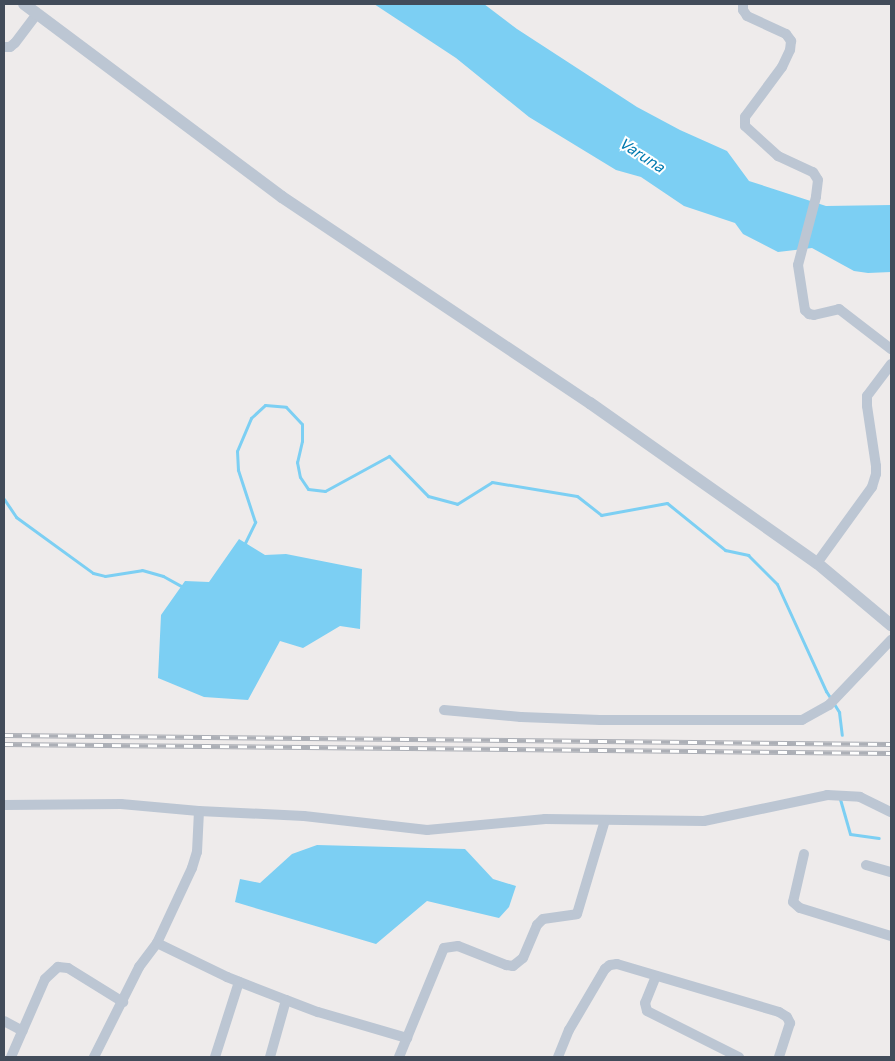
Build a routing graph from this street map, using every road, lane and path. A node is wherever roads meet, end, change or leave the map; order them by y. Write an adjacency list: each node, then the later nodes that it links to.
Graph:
1 (24, 4): 3 (street)
2 (743, 4): 5 (street)
3 (37, 14): 4 (street); 7 (street)
4 (4, 47)
5 (891, 348)
6 (891, 364): 7 (street)
7 (817, 563): 8 (street)
8 (891, 625)
9 (891, 640): 10 (street)
10 (444, 710)
11 (4, 805): 12 (street)
12 (199, 811): 14 (street); 19 (street)
13 (891, 812): 14 (street)
14 (605, 820): 26 (street)
15 (804, 854): 18 (street)
16 (866, 865): 17 (street)
17 (891, 872)
18 (891, 936)
19 (157, 942): 21 (street); 23 (street)
20 (656, 976): 32 (street); 33 (street); 34 (street)
21 (239, 982): 22 (street); 29 (street)
22 (286, 1000): 26 (street); 30 (street)
23 (123, 1002): 25 (street); 28 (street)
24 (4, 1021): 25 (street)
25 (23, 1031): 27 (street)
26 (407, 1038): 31 (street)
27 (11, 1057)
28 (94, 1057)
29 (215, 1057)
30 (270, 1057)
31 (399, 1057)
32 (558, 1057)
33 (739, 1057)
34 (779, 1057)

